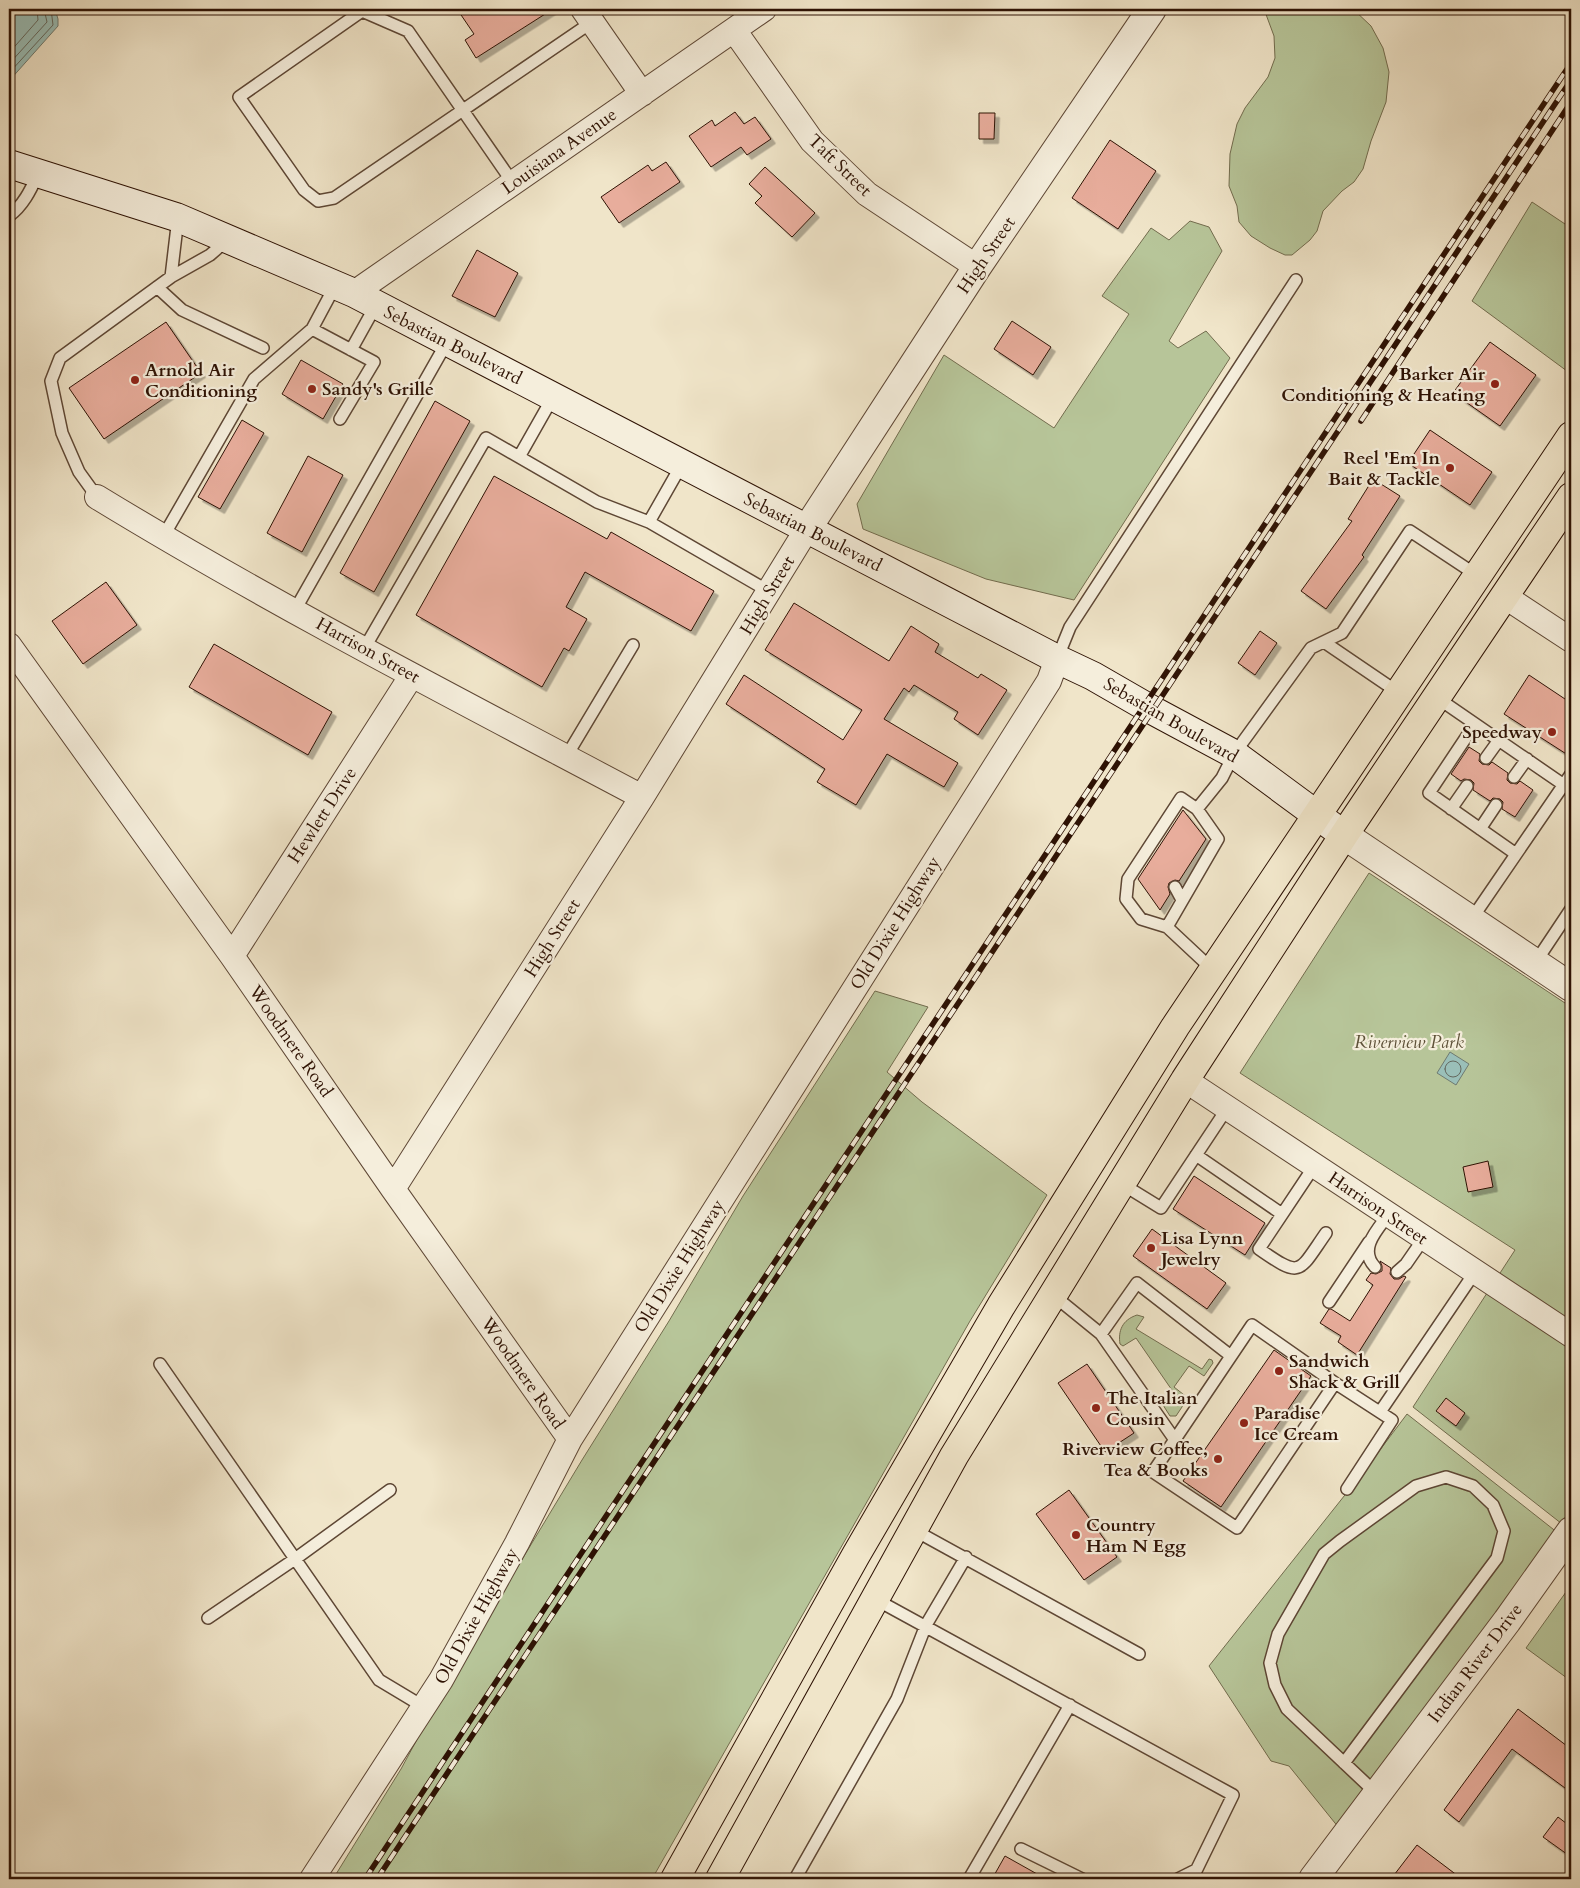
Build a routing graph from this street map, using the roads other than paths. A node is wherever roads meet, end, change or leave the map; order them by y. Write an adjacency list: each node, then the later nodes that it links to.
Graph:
1 (764, 9): 4 (street, Louisiana Avenue)
2 (1152, 9): 13 (main road, High Street)
3 (588, 16): 5 (street); 6 (lane)
4 (734, 30): 5 (street, Louisiana Avenue); 13 (street, Taft Street)
5 (642, 94): 9 (street, Louisiana Avenue)
6 (463, 110): 6 (lane); 9 (lane)
7 (9, 164): 8 (main road, Sebastian Boulevard)
8 (39, 172): 10 (lane); 11 (main road, Sebastian Boulevard)
9 (513, 183): 17 (street, Louisiana Avenue)
10 (9, 216)
11 (178, 218): 12 (main road, Sebastian Boulevard); 14 (lane)
12 (227, 239): 14 (lane); 17 (main road, Sebastian Boulevard)
13 (978, 267): 30 (main road, High Street)
14 (170, 277): 16 (lane)
15 (1296, 280): 41 (lane)
16 (156, 287): 20 (lane); 27 (lane)
17 (355, 295): 18 (lane); 19 (main road, Sebastian Boulevard); 21 (lane)
18 (312, 329): 21 (lane); 31 (lane)
19 (447, 342): 22 (main road, Sebastian Boulevard); 35 (lane)
20 (263, 348)
21 (351, 350): 23 (lane)
22 (553, 397): 25 (lane); 26 (main road, Sebastian Boulevard)
23 (340, 419)
24 (1571, 436): 32 (main road)
25 (519, 457): 29 (lane); 40 (lane)
26 (682, 464): 29 (lane); 30 (main road, Sebastian Boulevard)
27 (97, 497): 31 (street, Harrison Street)
28 (1571, 497): 34 (main road)
29 (649, 522): 33 (lane)
30 (807, 529): 33 (street, High Street); 41 (main road, Sebastian Boulevard)
31 (163, 537): 35 (street, Harrison Street)
32 (1478, 576): 37 (lane); 43 (main road)
33 (770, 592): 55 (street, High Street)
34 (1504, 596): 36 (street); 44 (main road)
35 (295, 610): 40 (street, Harrison Street)
36 (1571, 640)
37 (1324, 642): 43 (lane); 47 (lane)
38 (9, 645): 68 (street, Woodmere Road)
39 (633, 645): 48 (lane)
40 (364, 649): 42 (street, Harrison Street)
41 (1058, 659): 47 (main road, Sebastian Boulevard); 97 (street, Old Dixie Highway)
42 (412, 675): 48 (street, Harrison Street); 68 (street, Hewlett Drive)
43 (1399, 693): 59 (main road)
44 (1436, 697): 45 (lane); 61 (main road)
45 (1476, 724): 46 (lane); 58 (lane)
46 (1499, 740): 49 (lane); 50 (lane)
47 (1234, 754): 57 (lane); 59 (main road, Sebastian Boulevard)
48 (566, 756): 55 (street, Harrison Street)
49 (1486, 758)
50 (1527, 759): 52 (lane); 53 (lane)
51 (1571, 774): 53 (lane)
52 (1514, 777)
53 (1564, 785): 62 (lane)
54 (1467, 786): 58 (lane)
55 (642, 797): 77 (street, High Street)
56 (1496, 805): 60 (lane)
57 (1197, 809): 64 (lane); 67 (lane)
58 (1451, 809): 60 (lane)
59 (1318, 815): 61 (main road, Sebastian Boulevard); 70 (main road)
60 (1480, 829): 62 (lane)
61 (1344, 835): 66 (main road, Sebastian Boulevard); 72 (main road)
62 (1516, 854): 66 (lane)
63 (1175, 887): 64 (lane)
64 (1182, 900): 67 (lane)
65 (1571, 910): 69 (lane)
66 (1470, 920): 69 (main road, Sebastian Boulevard)
67 (1167, 927): 70 (lane)
68 (232, 956): 77 (street, Woodmere Road)
69 (1535, 962): 71 (main road, Sebastian Boulevard)
70 (1213, 970): 80 (main road)
71 (1571, 987)
72 (1185, 1080): 73 (street, Harrison Street); 76 (main road)
73 (1228, 1107): 74 (lane); 75 (street, Harrison Street)
74 (1196, 1155): 76 (lane); 78 (lane)
75 (1315, 1165): 78 (lane); 79 (street, Harrison Street)
76 (1122, 1184): 87 (main road)
77 (393, 1189): 97 (street, Woodmere Road)
78 (1282, 1214): 81 (lane)
79 (1389, 1214): 82 (street, Harrison Street); 83 (lane)
80 (1049, 1229): 87 (main road); 89 (main road)
81 (1326, 1233)
82 (1424, 1238): 85 (lane); 86 (street, Harrison Street)
83 (1369, 1242): 84 (lane); 88 (lane)
84 (1374, 1267)
85 (1397, 1272)
86 (1475, 1272): 91 (street, Harrison Street); 96 (lane)
87 (1054, 1294): 90 (lane); 92 (main road)
88 (1329, 1302)
89 (1001, 1306): 92 (main road); 108 (main road)
90 (1101, 1334): 93 (lane); 98 (lane)
91 (1571, 1335)
92 (1017, 1354): 101 (main road)
93 (1232, 1356): 95 (lane); 98 (lane)
94 (160, 1364): 104 (lane)
95 (1335, 1383): 96 (lane); 98 (lane)
96 (1380, 1412): 99 (lane)
97 (570, 1439): 111 (street, Old Dixie Highway)
98 (1175, 1440)
99 (1347, 1489)
100 (390, 1490): 104 (lane)
101 (914, 1530): 103 (lane); 105 (main road)
102 (1571, 1531): 113 (main road, Indian River Drive)
103 (966, 1558): 107 (lane); 109 (lane)
104 (295, 1559): 106 (lane); 111 (lane)
105 (875, 1599): 107 (lane); 119 (main road)
106 (208, 1618)
107 (926, 1626): 110 (lane); 120 (lane)
108 (815, 1630): 117 (main road); 118 (main road)
109 (1139, 1654)
110 (1070, 1705): 115 (lane); 121 (lane)
111 (424, 1707): 116 (street, Old Dixie Highway)
112 (1344, 1763): 112 (lane); 113 (lane)
113 (1377, 1794): 124 (main road, Indian River Drive)
114 (1021, 1849): 122 (lane)
115 (1194, 1875): 123 (lane)
116 (312, 1879)
117 (675, 1879)
118 (694, 1879)
119 (720, 1879)
120 (795, 1879)
121 (969, 1879)
122 (1082, 1879)
123 (1178, 1879)
124 (1313, 1879)

